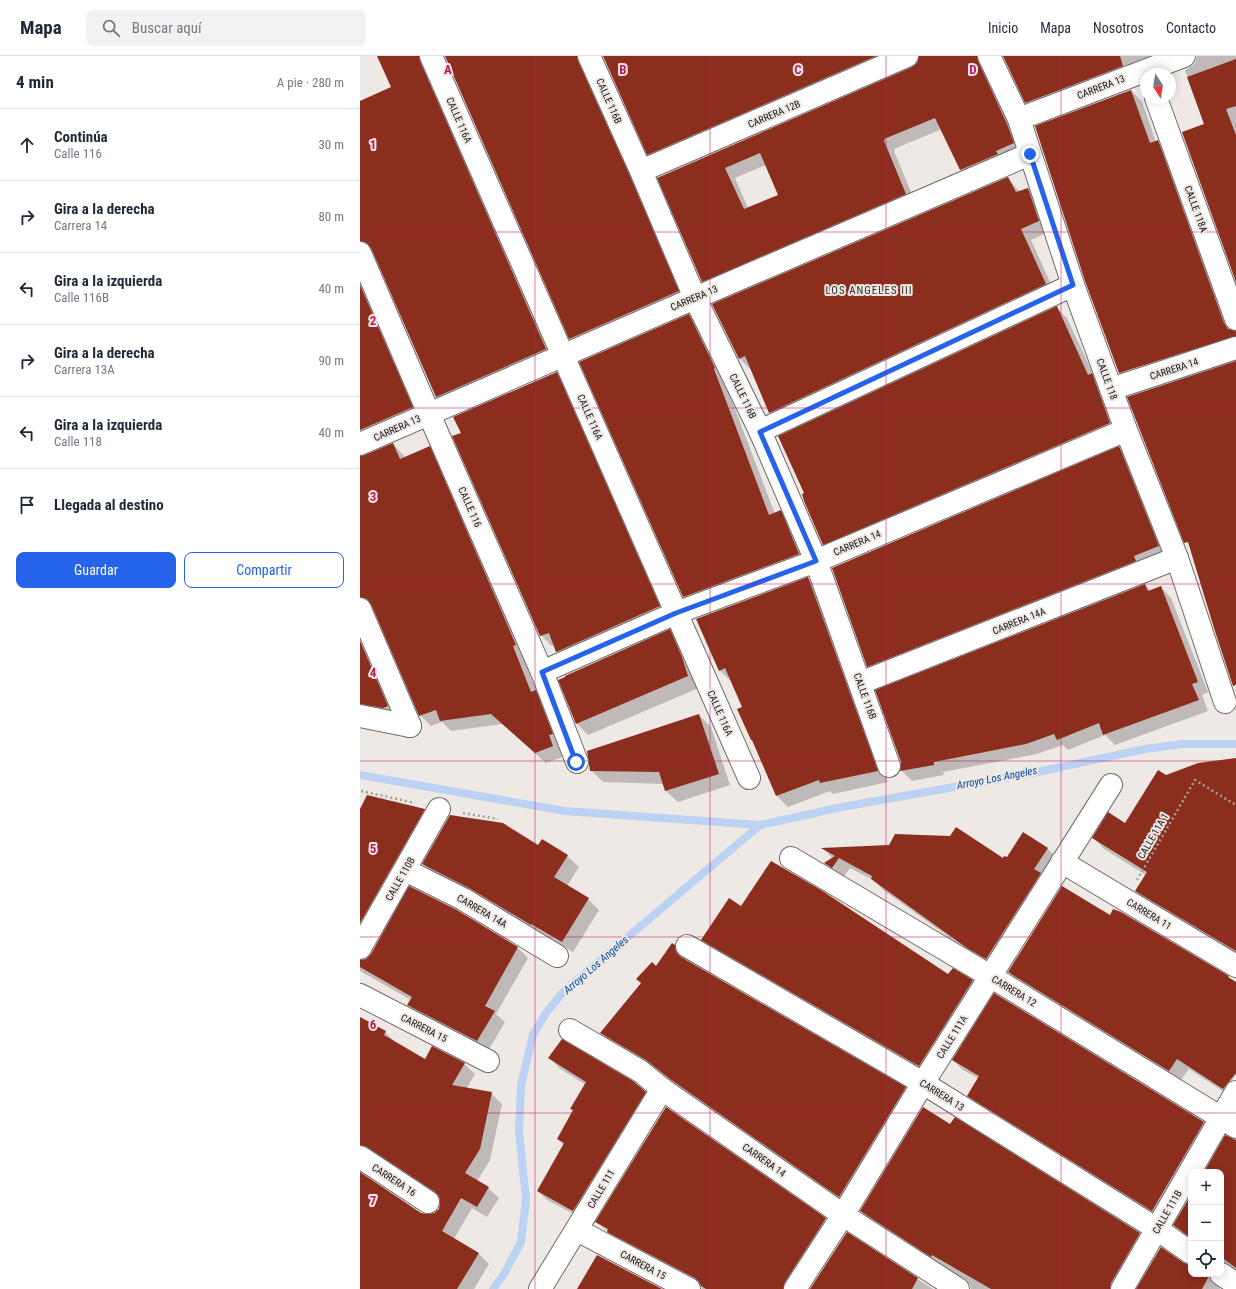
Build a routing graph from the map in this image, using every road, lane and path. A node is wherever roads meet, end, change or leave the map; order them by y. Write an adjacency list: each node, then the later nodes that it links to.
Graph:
1 (431, 56): 16 (street, CALLE 116A)
2 (589, 56): 10 (street, CALLE 116B)
3 (907, 56): 10 (street, CARRERA 12B)
4 (989, 56): 8 (street, CALLE 118)
5 (1184, 56): 6 (street, CARRERA 13)
6 (1145, 67): 8 (street, CARRERA 13)
7 (1158, 104): 14 (street, CALLE 118A)
8 (1019, 120): 9 (street, CALLE 118)
9 (1030, 154): 12 (street, CALLE 118); 13 (street, CARRERA 13)
10 (641, 171): 13 (street, CALLE 116B)
11 (360, 253): 18 (street, CALLE 116)
12 (1073, 285): 17 (street, CALLE 118); 20 (street)
13 (695, 298): 16 (street, CARRERA 13); 20 (street, CALLE 116B)
14 (1236, 319)
15 (1236, 348): 17 (street, CARRERA 14)
16 (563, 356): 18 (street, CARRERA 13); 25 (street, CALLE 116A)
17 (1111, 389): 19 (street, CALLE 118)
18 (429, 414): 21 (street, CARRERA 13); 26 (street, CALLE 116)
19 (1126, 430): 22 (street, CALLE 118); 23 (street, CARRERA 14)
20 (760, 432): 23 (street, CALLE 116B)
21 (360, 444)
22 (1177, 558): 27 (street, CARRERA 14A); 28 (street, CALLE 118)
23 (816, 561): 25 (street, CARRERA 14); 27 (street, CALLE 116B)
24 (360, 609): 29 (street)
25 (676, 613): 26 (street, CARRERA 14); 32 (street, CALLE 116A)
26 (542, 672): 30 (street, CALLE 116)
27 (860, 684): 31 (street, CALLE 116B)
28 (1225, 702)
29 (360, 716)
30 (576, 762)
31 (889, 766)
32 (749, 778)
33 (1111, 785): 37 (street, CALLE 111A)
34 (1236, 805): 39 (path, CALLE 11A 1)
35 (440, 809): 38 (street, CALLE 110B)
36 (791, 858): 44 (street, CARRERA 12)
37 (1062, 862): 39 (street, CARRERA 11); 44 (street, CALLE 111A)
38 (404, 870): 41 (street, CALLE 110B); 42 (street, CARRERA 14A)
39 (1125, 900): 43 (street, CARRERA 11)
40 (687, 946): 48 (street, CARRERA 13)
41 (360, 948)
42 (557, 956)
43 (1236, 966)
44 (990, 976): 48 (street, CALLE 111A); 51 (street, CARRERA 12)
45 (360, 995): 47 (street, CARRERA 15)
46 (570, 1030): 49 (street, CARRERA 14)
47 (488, 1061)
48 (923, 1083): 54 (street, CALLE 111A); 55 (street, CARRERA 13)
49 (662, 1089): 54 (street, CARRERA 14); 56 (street, CALLE 111)
50 (1236, 1092): 51 (street, CALLE 111B)
51 (1229, 1122): 55 (street, CALLE 111B)
52 (360, 1157): 53 (street, CARRERA 16)
53 (428, 1202)
54 (843, 1215): 62 (street, CALLE 111A); 63 (street, CARRERA 14)
55 (1157, 1229): 57 (street, CARRERA 13); 64 (street, CALLE 111B)
56 (577, 1230): 60 (street, CALLE 111); 61 (street, CARRERA 15)
57 (1188, 1251)
58 (1224, 1276): 59 (street)
59 (1236, 1284)
60 (540, 1289)
61 (689, 1289)
62 (795, 1289)
63 (958, 1289)
64 (1122, 1289)

